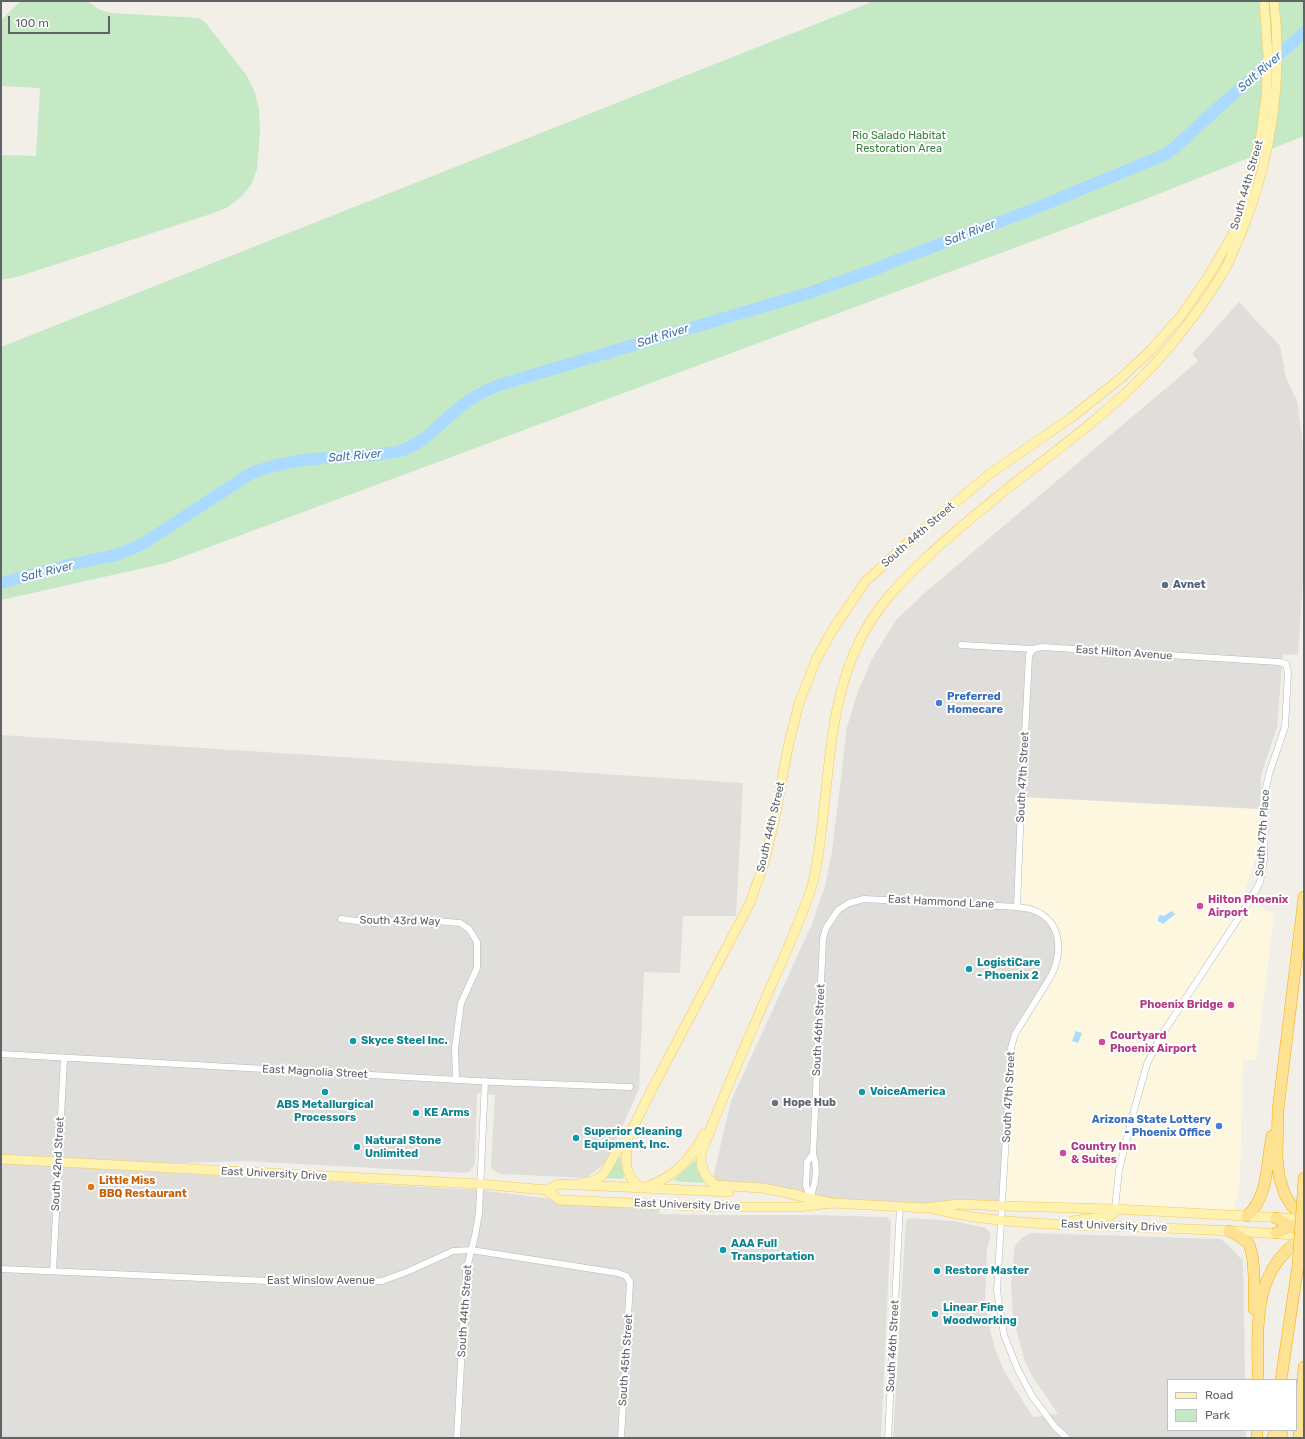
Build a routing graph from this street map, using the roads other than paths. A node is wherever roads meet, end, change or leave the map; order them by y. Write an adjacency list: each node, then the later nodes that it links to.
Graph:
1 (1264, 1): 3 (main road, South 44th Street)
2 (1274, 1): 3 (main road, South 44th Street)
3 (1248, 205): 17 (main road, South 44th Street); 19 (main road, South 44th Street)
4 (961, 645): 5 (street, East Hilton Avenue)
5 (1033, 649): 6 (street, East Hilton Avenue); 8 (street, South 47th Street)
6 (1286, 664): 33 (street, South 47th Place)
7 (1304, 897): 18 (highway)
8 (1017, 907): 9 (street, East Hammond Lane); 10 (street, East Hammond Lane)
9 (838, 910): 28 (street, South 46th Street)
10 (1045, 917): 30 (street, South 47th Street)
11 (341, 919): 14 (street, South 43rd Way)
12 (1, 1054): 13 (street, East Magnolia Street)
13 (64, 1058): 14 (street, East Magnolia Street); 21 (street, South 42nd Street)
14 (456, 1079): 15 (street, East Magnolia Street)
15 (485, 1082): 16 (street, East Magnolia Street); 23 (street)
16 (630, 1087)
17 (719, 1106): 25 (main road); 27 (main road)
18 (1278, 1110): 34 (highway); 36 (highway)
19 (629, 1136): 24 (main road); 25 (main road)
20 (1, 1159): 21 (main road, East University Drive)
21 (59, 1162): 23 (main road, East University Drive); 46 (street, South 42nd Street)
22 (1304, 1178): 44 (highway, bridge)
23 (480, 1184): 26 (main road, East University Drive); 43 (street, South 44th Street)
24 (576, 1185): 25 (main road, East University Drive); 26 (main road, East University Drive)
25 (643, 1188): 27 (main road, East University Drive); 29 (main road)
26 (546, 1190): 29 (main road, East University Drive)
27 (799, 1195): 28 (main road, East University Drive)
28 (810, 1202): 29 (main road, East University Drive); 31 (main road, East University Drive)
29 (642, 1204)
30 (1003, 1206): 32 (main road, East University Drive); 33 (main road, East University Drive); 37 (street, South 47th Street)
31 (900, 1207): 32 (main road, East University Drive); 56 (street, South 46th Street)
32 (926, 1208): 37 (main road, East University Drive)
33 (1115, 1209): 34 (main road, East University Drive); 38 (main road)
34 (1247, 1216): 35 (main road, East University Drive)
35 (1276, 1218): 36 (main road, East University Drive); 39 (highway)
36 (1304, 1219): 39 (highway)
37 (1002, 1221): 38 (main road, East University Drive); 57 (street, South 47th Street)
38 (1051, 1224): 40 (main road, East University Drive)
39 (1292, 1227): 41 (highway); 42 (highway)
40 (1229, 1231): 41 (main road, East University Drive); 48 (highway)
41 (1276, 1233): 42 (main road, East University Drive)
42 (1304, 1236): 48 (highway)
43 (471, 1250): 46 (street, East Winslow Avenue); 47 (street, East Winslow Avenue); 54 (street, South 44th Street)
44 (1298, 1265): 51 (highway); 52 (highway)
45 (1, 1269): 46 (street, East Winslow Avenue)
46 (53, 1271)
47 (630, 1282): 55 (street, South 45th Street)
48 (1258, 1343): 50 (highway)
49 (1304, 1367): 53 (highway)
50 (1258, 1379)
51 (1281, 1379)
52 (1287, 1379)
53 (1302, 1425): 58 (highway)
54 (457, 1438)
55 (622, 1438)
56 (888, 1438)
57 (1067, 1438)
58 (1299, 1438)

